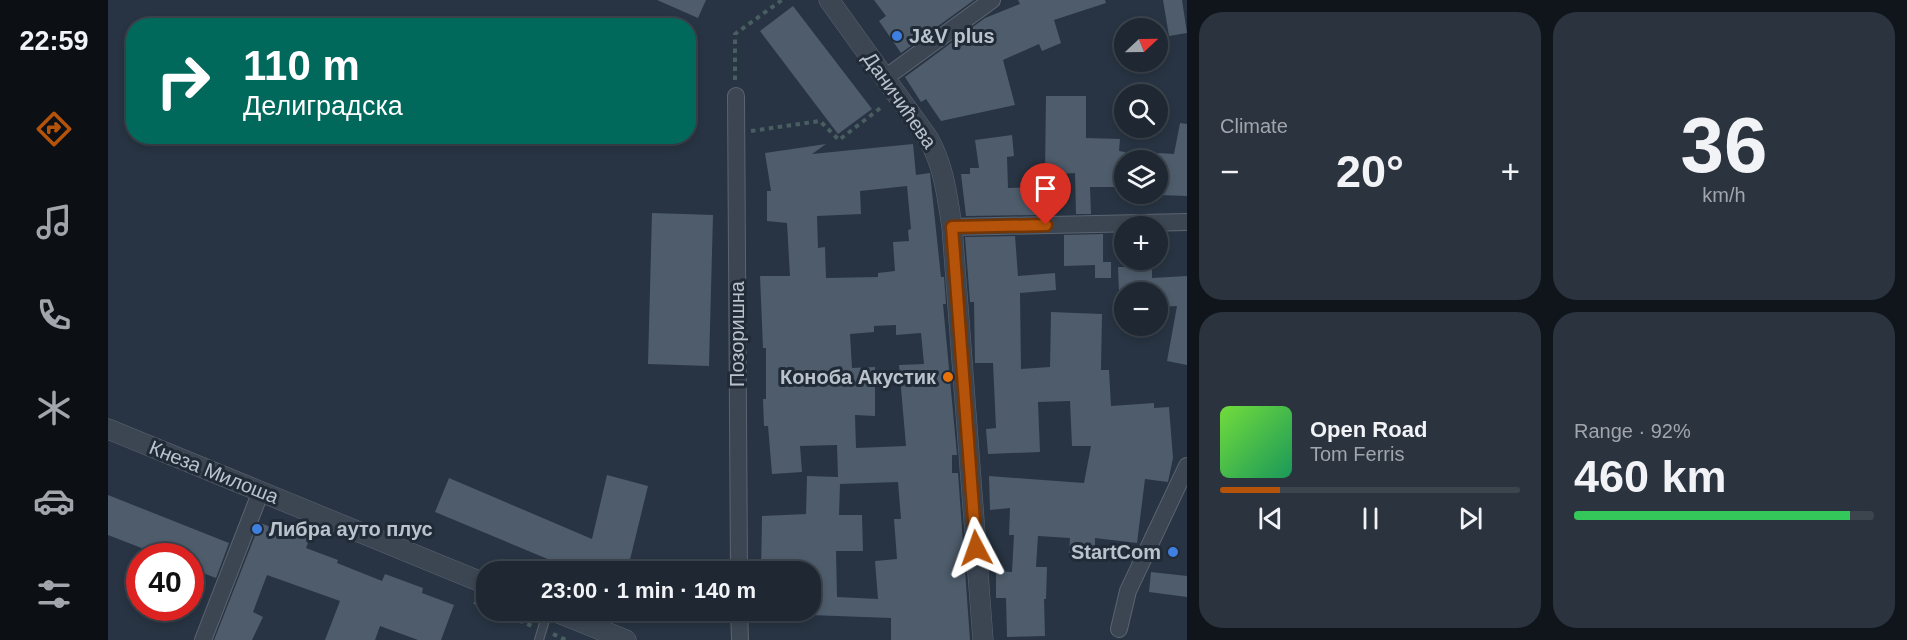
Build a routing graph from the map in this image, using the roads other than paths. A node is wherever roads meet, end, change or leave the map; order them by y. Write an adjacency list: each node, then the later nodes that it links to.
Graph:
1 (829, 0): 3 (street, Даничићева)
2 (992, 0): 3 (street)
3 (885, 78): 6 (street, Даничићева)
4 (735, 96): 10 (street, Позоришна)
5 (1187, 222): 6 (street)
6 (952, 227): 20 (street, Даничићева)
7 (108, 429): 9 (street, Кнеза Милоша)
8 (1187, 466): 15 (street)
9 (261, 491): 11 (street, Кнеза Милоша); 16 (street)
10 (739, 561)
11 (476, 580)
12 (545, 621): 17 (lane)
13 (578, 621): 18 (street)
14 (739, 621): 19 (street)
15 (1119, 629)
16 (203, 640)
17 (539, 640)
18 (626, 640)
19 (740, 640)
20 (983, 640)

